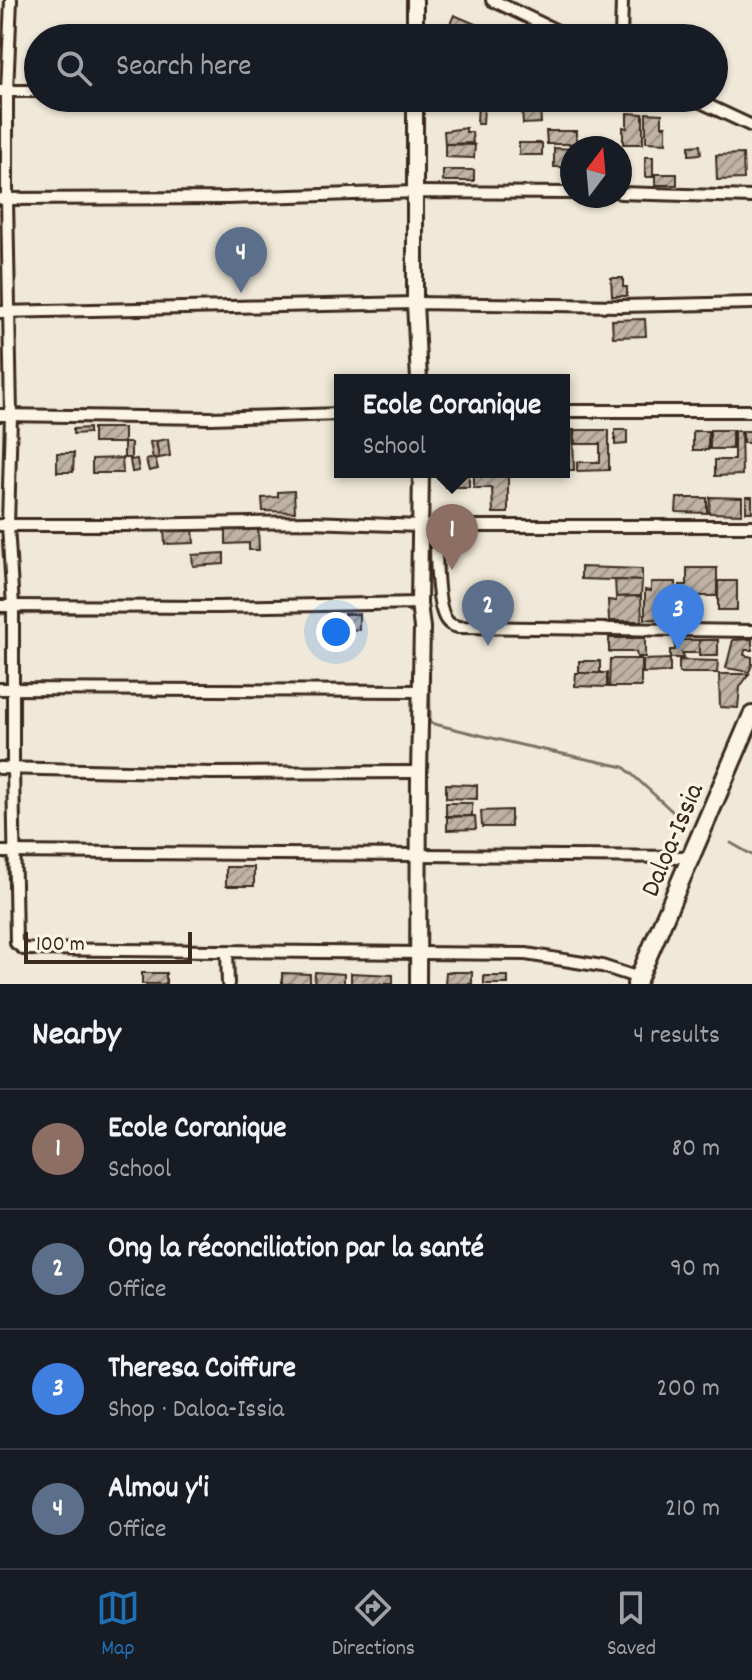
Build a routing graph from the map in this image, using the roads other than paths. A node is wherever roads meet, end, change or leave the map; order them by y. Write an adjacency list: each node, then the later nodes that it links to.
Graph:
1 (11, 0): 8 (street)
2 (415, 0): 5 (street)
3 (492, 0): 6 (street)
4 (622, 0): 7 (street)
5 (415, 24)
6 (543, 24)
7 (621, 24)
8 (4, 91): 16 (street)
9 (415, 112): 12 (street)
10 (722, 112): 11 (street)
11 (752, 126)
12 (416, 192): 13 (street); 16 (street); 17 (street)
13 (560, 193)
14 (632, 193): 15 (street)
15 (752, 197)
16 (4, 199): 19 (street)
17 (415, 303): 18 (street); 19 (street); 20 (street)
18 (752, 303)
19 (4, 312): 24 (street)
20 (419, 374)
21 (570, 411): 22 (street)
22 (752, 411)
23 (334, 414): 24 (street)
24 (5, 415): 26 (street)
25 (422, 478): 27 (street)
26 (4, 525): 27 (street); 31 (street)
27 (429, 526): 28 (street); 30 (street); 32 (street)
28 (752, 526)
29 (0, 606): 31 (street)
30 (419, 606): 31 (street); 35 (street)
31 (13, 607): 34 (street)
32 (752, 631)
33 (0, 689): 34 (street)
34 (12, 689): 35 (street); 38 (street)
35 (421, 691): 39 (street)
36 (752, 715): 43 (main road, Daloa-Issia)
37 (0, 768): 38 (street)
38 (13, 768): 39 (street); 41 (street)
39 (419, 772): 42 (street)
40 (0, 852): 41 (street)
41 (14, 852): 42 (street); 44 (street)
42 (420, 855): 43 (street); 45 (street)
43 (690, 857): 46 (main road, Daloa-Issia)
44 (227, 952): 45 (street); 47 (street)
45 (419, 952): 46 (street); 48 (street)
46 (638, 981)
47 (228, 984)
48 (418, 984)

